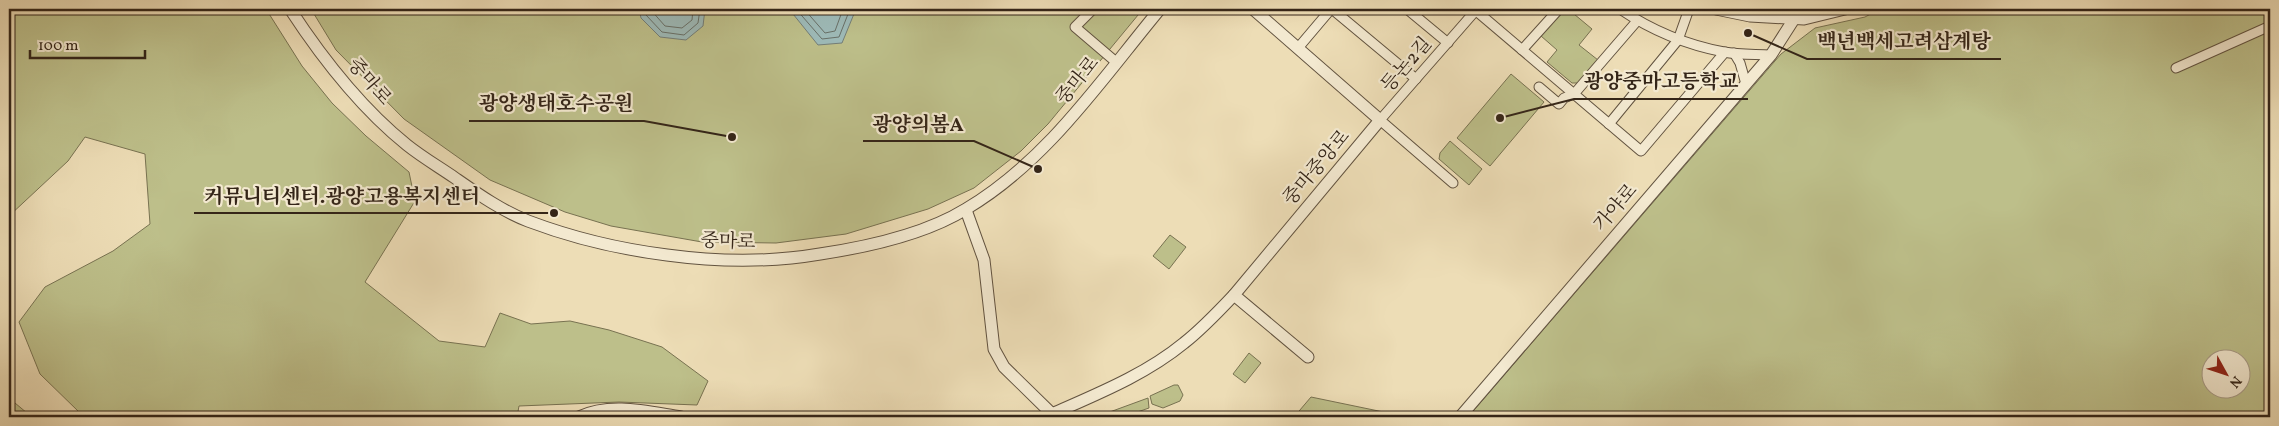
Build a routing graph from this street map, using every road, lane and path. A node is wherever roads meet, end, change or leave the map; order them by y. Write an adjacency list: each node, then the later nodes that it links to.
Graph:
1 (290, 9): 31 (street, 중마로)
2 (1093, 9): 22 (street)
3 (1160, 9): 22 (street, 중마로)
4 (1254, 9): 18 (street)
5 (1332, 9): 18 (street); 24 (street)
6 (1407, 9): 17 (street)
7 (1476, 9): 17 (street, 등논2길); 19 (street)
8 (1559, 9): 19 (street)
9 (1620, 9): 14 (street)
10 (1690, 9): 16 (street)
11 (1716, 9): 13 (street)
12 (1845, 9): 13 (street)
13 (1793, 14): 21 (street, 가야로)
14 (1637, 21): 16 (street); 27 (street)
15 (2270, 26): 23 (street)
16 (1678, 40): 20 (street); 29 (street)
17 (1448, 43): 24 (street, 등논2길)
18 (1298, 48): 28 (street)
19 (1522, 50): 27 (street)
20 (1729, 52): 21 (street); 25 (street); 29 (street)
21 (1771, 55): 25 (street, 가야로)
22 (1116, 62): 31 (street, 중마로)
23 (2176, 68)
24 (1416, 79): 28 (street, 등논2길)
25 (1746, 84): 37 (street, 가야로)
26 (1539, 87): 27 (street)
27 (1574, 94): 29 (street)
28 (1380, 120): 30 (street); 32 (street, 중마중앙로)
29 (1609, 124)
30 (1453, 183)
31 (966, 210): 34 (street)
32 (1234, 295): 33 (street); 34 (street, 중마중앙로)
33 (1308, 357)
34 (1054, 416)
35 (579, 417): 36 (street)
36 (681, 417)
37 (1460, 417)

